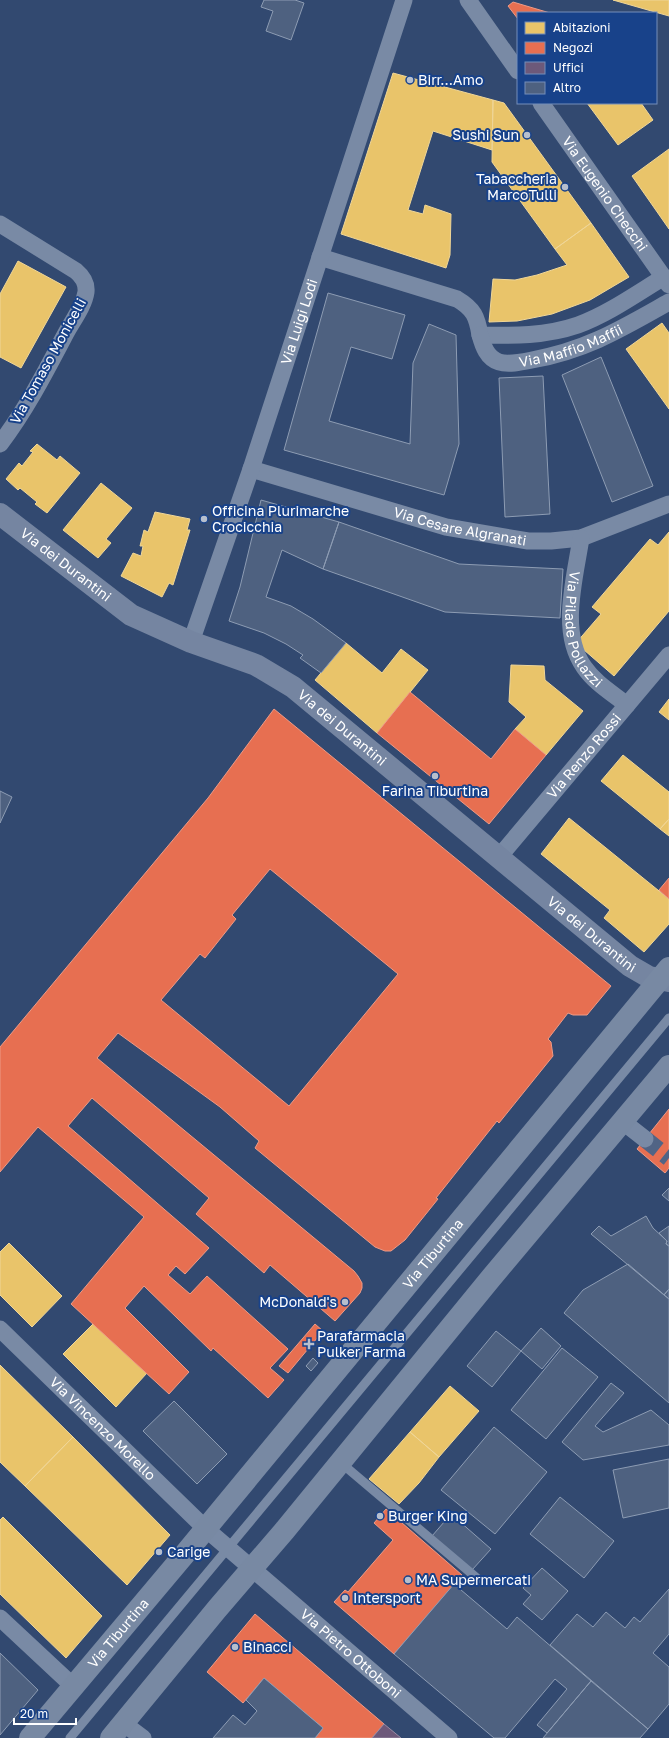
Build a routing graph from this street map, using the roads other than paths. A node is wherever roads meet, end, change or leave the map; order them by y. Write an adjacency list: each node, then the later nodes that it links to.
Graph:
1 (404, 0): 6 (street, Via Luigi Lodi)
2 (468, 0): 3 (street)
3 (517, 70)
4 (541, 104): 7 (street, Via Eugenio Checchi)
5 (0, 224): 10 (street, Via Tomaso Monicelli)
6 (320, 257): 9 (street, Via Maffio Maffii); 11 (street, Via Luigi Lodi)
7 (666, 281): 9 (street, Via Maffio Maffii)
8 (669, 302): 9 (street, Via Maffio Maffii)
9 (480, 335)
10 (0, 444)
11 (251, 469): 14 (street, Via Cesare Algranati); 15 (street, Via Luigi Lodi)
12 (669, 504): 14 (street, Via Cesare Algranati)
13 (0, 514): 15 (street, Via dei Durantini)
14 (581, 538): 17 (street, Via Pilade Pollazzi)
15 (191, 642): 18 (street, Via dei Durantini)
16 (669, 654): 17 (street, Via Renzo Rossi)
17 (627, 705): 18 (street, Via Renzo Rossi)
18 (499, 857): 19 (street, Via dei Durantini)
19 (666, 976): 26 (main road, Via Tiburtina)
20 (669, 1018): 27 (lane)
21 (669, 1066): 22 (main road)
22 (622, 1121): 23 (street); 25 (main road)
23 (645, 1139)
24 (0, 1329): 26 (street, Via Vincenzo Morello)
25 (340, 1462): 28 (main road); 29 (lane)
26 (206, 1529): 27 (street); 31 (main road, Via Tiburtina)
27 (228, 1548): 28 (street); 34 (lane)
28 (252, 1569): 32 (main road); 36 (street, Via Pietro Ottoboni)
29 (478, 1579)
30 (0, 1618): 31 (street)
31 (73, 1686): 33 (main road, Via Tiburtina)
32 (117, 1730): 35 (street)
33 (30, 1738)
34 (70, 1738)
35 (143, 1738)
36 (449, 1738)

